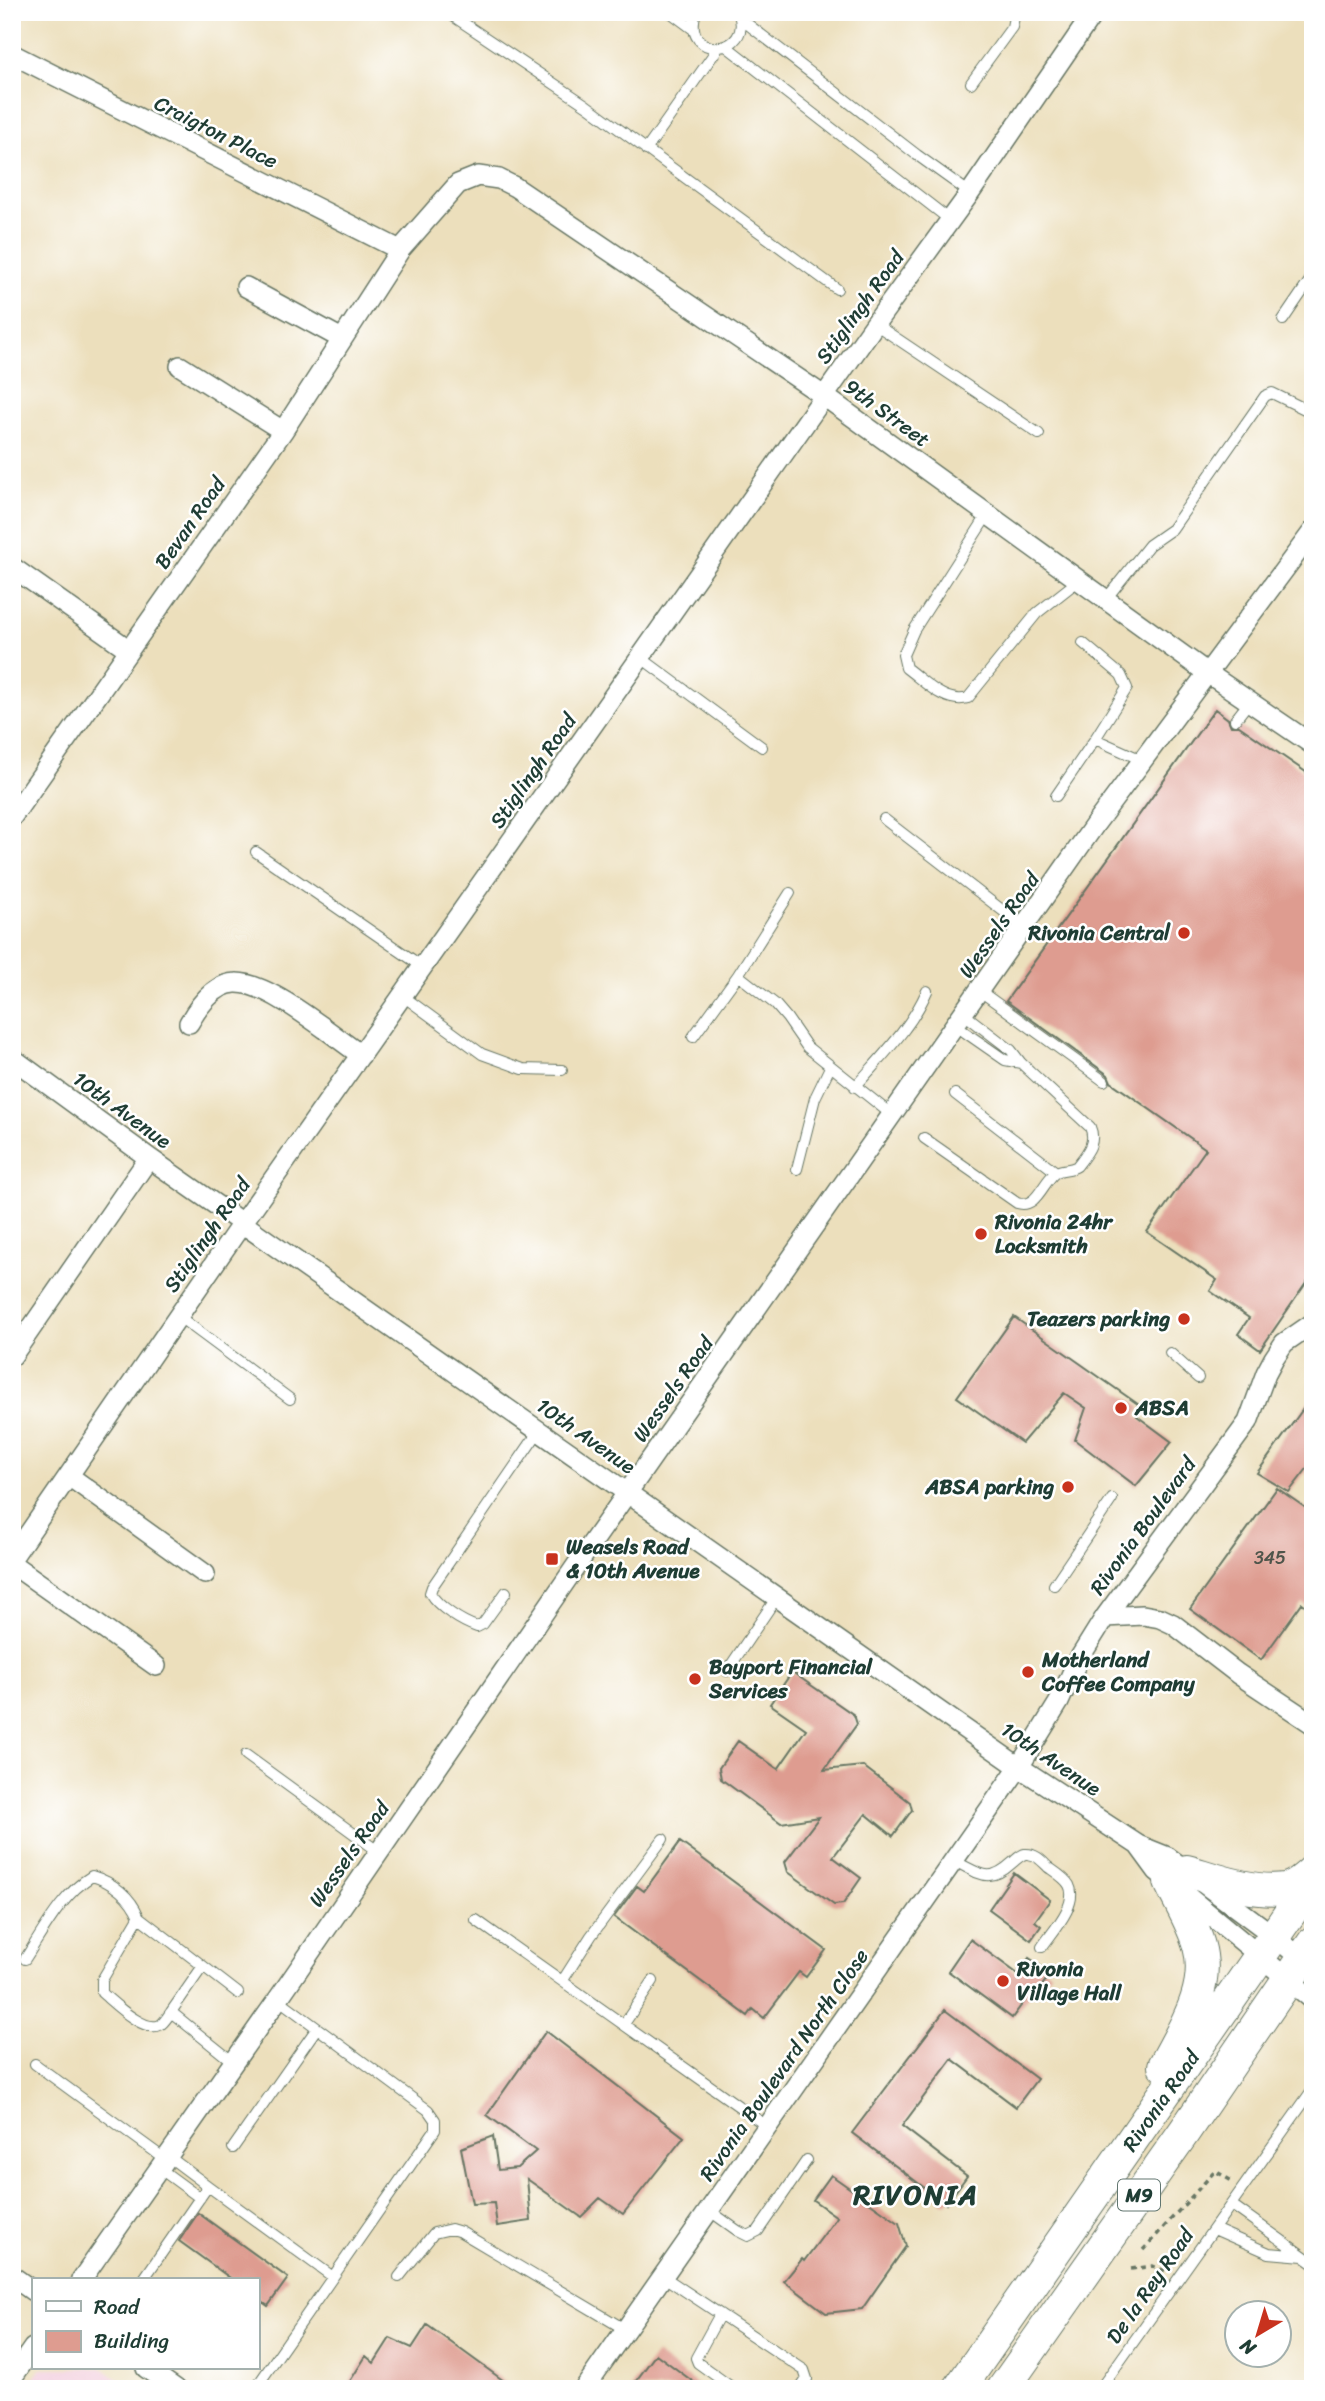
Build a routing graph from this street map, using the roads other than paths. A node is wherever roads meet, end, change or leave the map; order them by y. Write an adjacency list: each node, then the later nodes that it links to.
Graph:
1 (447, 12): 11 (lane)
2 (670, 12): 7 (lane)
3 (696, 12): 7 (lane)
4 (1010, 12): 10 (lane)
5 (1094, 12): 12 (street, Stiglingh Road)
6 (739, 15): 8 (lane); 12 (lane)
7 (693, 29): 8 (lane)
8 (722, 47): 11 (lane); 13 (lane)
9 (12, 54): 14 (street, Craigton Place)
10 (971, 83)
11 (646, 150): 17 (lane)
12 (970, 193): 13 (street, Stiglingh Road)
13 (950, 220): 19 (street, Stiglingh Road)
14 (400, 250): 20 (street, Bevan Road); 22 (street, 9th Street)
15 (1313, 276): 18 (lane)
16 (246, 287): 20 (street)
17 (837, 289)
18 (1283, 320)
19 (874, 324): 22 (street, Stiglingh Road); 25 (lane)
20 (342, 339): 24 (street, Bevan Road)
21 (180, 366): 24 (street)
22 (824, 396): 26 (street, 9th Street); 33 (street, Stiglingh Road)
23 (1313, 413): 30 (lane)
24 (283, 431): 32 (street, Bevan Road)
25 (1040, 434)
26 (988, 514): 29 (street, 9th Street); 29 (lane)
27 (1313, 531): 34 (street, Wessels Road)
28 (12, 567): 32 (street)
29 (1079, 580): 30 (street, 9th Street)
30 (1106, 599): 34 (street, 9th Street)
31 (1083, 643): 37 (lane)
32 (128, 649): 42 (street, Bevan Road)
33 (640, 657): 39 (lane); 47 (street, Stiglingh Road)
34 (1206, 672): 35 (street, 9th Street); 40 (street, Wessels Road)
35 (1250, 701): 36 (lane); 38 (street, 9th Street)
36 (1235, 720)
37 (1095, 739): 40 (lane); 41 (lane)
38 (1313, 745)
39 (762, 747)
40 (1142, 760): 46 (street, Wessels Road)
41 (1056, 796)
42 (12, 817)
43 (884, 819): 46 (lane)
44 (256, 852): 47 (lane)
45 (790, 893): 48 (lane)
46 (1025, 928): 50 (street, Wessels Road)
47 (423, 967): 51 (street, Stiglingh Road)
48 (738, 975): 54 (lane); 57 (lane)
49 (927, 991): 60 (lane)
50 (980, 991): 52 (street, Wessels Road); 59 (lane)
51 (403, 996): 55 (street, Stiglingh Road); 58 (lane)
52 (960, 1020): 62 (street, Wessels Road); 66 (lane)
53 (189, 1023): 55 (street)
54 (693, 1037)
55 (361, 1055): 67 (street, Stiglingh Road)
56 (12, 1058): 64 (street, 10th Avenue)
57 (830, 1067): 60 (lane); 65 (lane)
58 (562, 1070)
59 (1104, 1081)
60 (855, 1087): 62 (lane)
61 (955, 1094): 66 (lane)
62 (892, 1115): 76 (street, Wessels Road)
63 (924, 1138): 66 (lane)
64 (149, 1158): 67 (street, 10th Avenue); 71 (street)
65 (797, 1170)
66 (1056, 1172)
67 (243, 1222): 68 (street, Stiglingh Road); 74 (street, 10th Avenue)
68 (178, 1317): 73 (lane); 75 (street, Stiglingh Road)
69 (1313, 1323): 84 (street, Rivonia Boulevard)
70 (1170, 1353): 72 (lane)
71 (12, 1356)
72 (1198, 1378)
73 (290, 1399)
74 (539, 1431): 76 (street, 10th Avenue); 82 (lane)
75 (69, 1476): 78 (street, Stiglingh Road); 80 (street)
76 (628, 1493): 83 (street, 10th Avenue); 91 (street, Wessels Road)
77 (1112, 1499): 81 (lane)
78 (12, 1558)
79 (12, 1564): 85 (street)
80 (205, 1574)
81 (1054, 1585)
82 (506, 1592)
83 (777, 1597): 86 (lane); 89 (street, 10th Avenue)
84 (1105, 1617): 87 (street); 89 (street, Rivonia Boulevard)
85 (156, 1666)
86 (727, 1671)
87 (1313, 1724)
88 (246, 1755): 91 (lane)
89 (1020, 1767): 92 (street, Rivonia Boulevard North Close); 94 (street, 10th Avenue)
90 (663, 1839): 103 (lane)
91 (379, 1852): 106 (street, Wessels Road)
92 (954, 1861): 99 (lane); 114 (street, Rivonia Boulevard North Close)
93 (1313, 1871): 94 (main road)
94 (1178, 1876): 98 (street, 10th Avenue); 119 (main road)
95 (1313, 1880): 98 (main road, Rivonia Road / M9)
96 (139, 1917): 100 (lane); 102 (lane); 108 (lane)
97 (476, 1920): 103 (lane)
98 (1267, 1946): 101 (street, 10th Avenue); 119 (main road, Rivonia Road / M9)
99 (1042, 1947)
100 (25, 1959)
101 (1304, 1962): 107 (street, 10th Avenue); 144 (main road, Rivonia Road / M9)
102 (203, 1966): 105 (lane); 108 (lane)
103 (563, 1980): 109 (lane)
104 (653, 1982): 109 (lane)
105 (238, 1993)
106 (278, 1999): 110 (lane); 111 (street, Wessels Road)
107 (1313, 2000)
108 (172, 2012): 111 (lane)
109 (624, 2024): 114 (lane)
110 (317, 2028): 115 (lane); 127 (lane)
111 (233, 2062): 117 (street, Wessels Road)
112 (35, 2064): 117 (lane)
113 (1313, 2089): 121 (lane, De la Rey Road)
114 (768, 2128): 122 (street, Rivonia Boulevard North Close)
115 (233, 2148)
116 (807, 2160): 122 (lane)
117 (164, 2161): 118 (lane); 120 (lane); 130 (street, Wessels Road)
118 (208, 2186): 120 (lane); 127 (lane)
119 (1102, 2186): 143 (main road, Rivonia Road / M9)
120 (200, 2198): 131 (lane)
121 (1232, 2205): 123 (lane, De la Rey Road); 124 (lane)
122 (710, 2211): 129 (street, Rivonia Boulevard North Close)
123 (1214, 2229): 124 (lane); 145 (lane, De la Rey Road)
124 (1303, 2256): 125 (lane)
125 (1313, 2263)
126 (12, 2276): 132 (street)
127 (333, 2277): 139 (lane)
128 (399, 2277): 134 (lane)
129 (664, 2277): 133 (lane); 134 (street, Rivonia Boulevard North Close)
130 (82, 2278)
131 (144, 2278)
132 (32, 2290)
133 (720, 2314): 141 (lane); 142 (lane)
134 (626, 2330): 140 (street, Rivonia Boulevard North Close)
135 (32, 2349): 137 (street)
136 (149, 2370): 138 (street)
137 (12, 2378)
138 (176, 2389)
139 (256, 2389)
140 (584, 2389)
141 (734, 2389)
142 (800, 2389)
143 (958, 2389)
144 (1003, 2389)
145 (1100, 2389)

